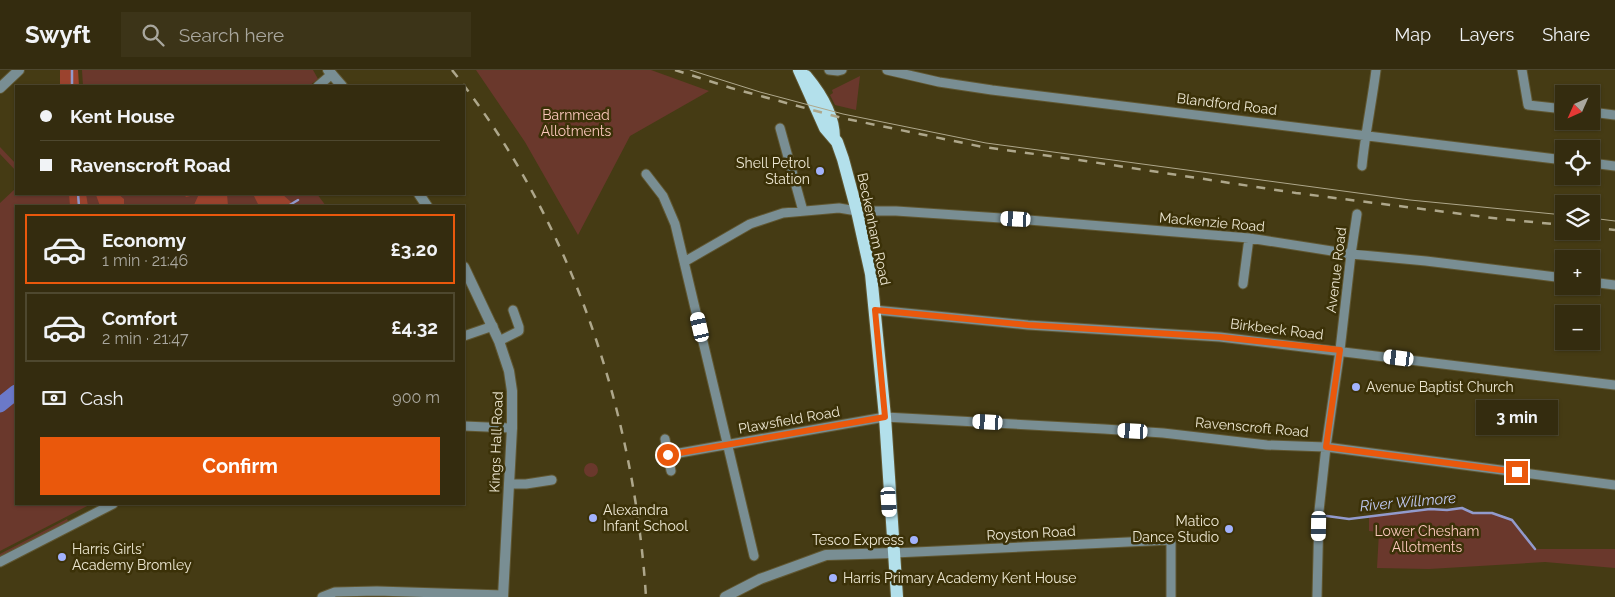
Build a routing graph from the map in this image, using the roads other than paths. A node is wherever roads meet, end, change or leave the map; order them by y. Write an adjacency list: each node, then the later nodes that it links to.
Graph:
1 (19, 70): 11 (street)
2 (800, 70): 23 (main road, Beckenham Road)
3 (829, 70): 4 (street)
4 (842, 70)
5 (887, 70): 16 (street, Blandford Road)
6 (1376, 70): 16 (street)
7 (1522, 70): 12 (street)
8 (330, 72): 9 (street); 10 (street)
9 (319, 85)
10 (341, 85)
11 (0, 88)
12 (1555, 108)
13 (1600, 113): 14 (street)
14 (1615, 115)
15 (780, 128): 22 (street)
16 (1365, 135): 17 (street, Blandford Road); 19 (street)
17 (1555, 159)
18 (1600, 164): 20 (street)
19 (1362, 166)
20 (1615, 166)
21 (646, 174): 27 (street)
22 (803, 211): 23 (street, Mackenzie Road); 27 (street, Mackenzie Road)
23 (857, 211): 25 (street, Mackenzie Road); 34 (main road, Beckenham Road)
24 (1357, 214): 26 (street, Avenue Road)
25 (1249, 238): 26 (street, Mackenzie Road); 31 (street)
26 (1351, 254): 29 (street, Mackenzie Road); 38 (street, Avenue Road)
27 (684, 262): 44 (street)
28 (465, 269): 35 (street, Kings Hall Road)
29 (1555, 277)
30 (1600, 283): 32 (street)
31 (1243, 284)
32 (1615, 285)
33 (513, 310): 37 (street)
34 (875, 310): 38 (street, Birkbeck Road); 40 (main road, Beckenham Road)
35 (493, 326): 36 (street); 37 (street, Kings Hall Road)
36 (465, 336)
37 (499, 341): 42 (street, Kings Hall Road)
38 (1340, 350): 39 (street, Birkbeck Road); 45 (street, Avenue Road)
39 (1615, 386)
40 (885, 417): 44 (street, Plawsfield Road); 45 (street, Ravenscroft Road); 52 (main road, Beckenham Road)
41 (465, 426): 42 (street)
42 (512, 428): 49 (street, Kings Hall Road)
43 (665, 439): 46 (street)
44 (728, 445): 46 (street, Plawsfield Road); 53 (street)
45 (1326, 447): 50 (street, Ravenscroft Road); 60 (street, Avenue Road)
46 (668, 455): 47 (street)
47 (671, 470)
48 (552, 480): 49 (street)
49 (509, 484): 55 (street, Kings Hall Road)
50 (1615, 485)
51 (111, 505): 54 (street)
52 (894, 553): 57 (street); 58 (main road, Beckenham Road); 59 (street, Royston Road)
53 (754, 556)
54 (0, 562)
55 (503, 596): 56 (street)
56 (322, 597)
57 (725, 597)
58 (897, 597)
59 (1172, 597)
60 (1317, 597)

